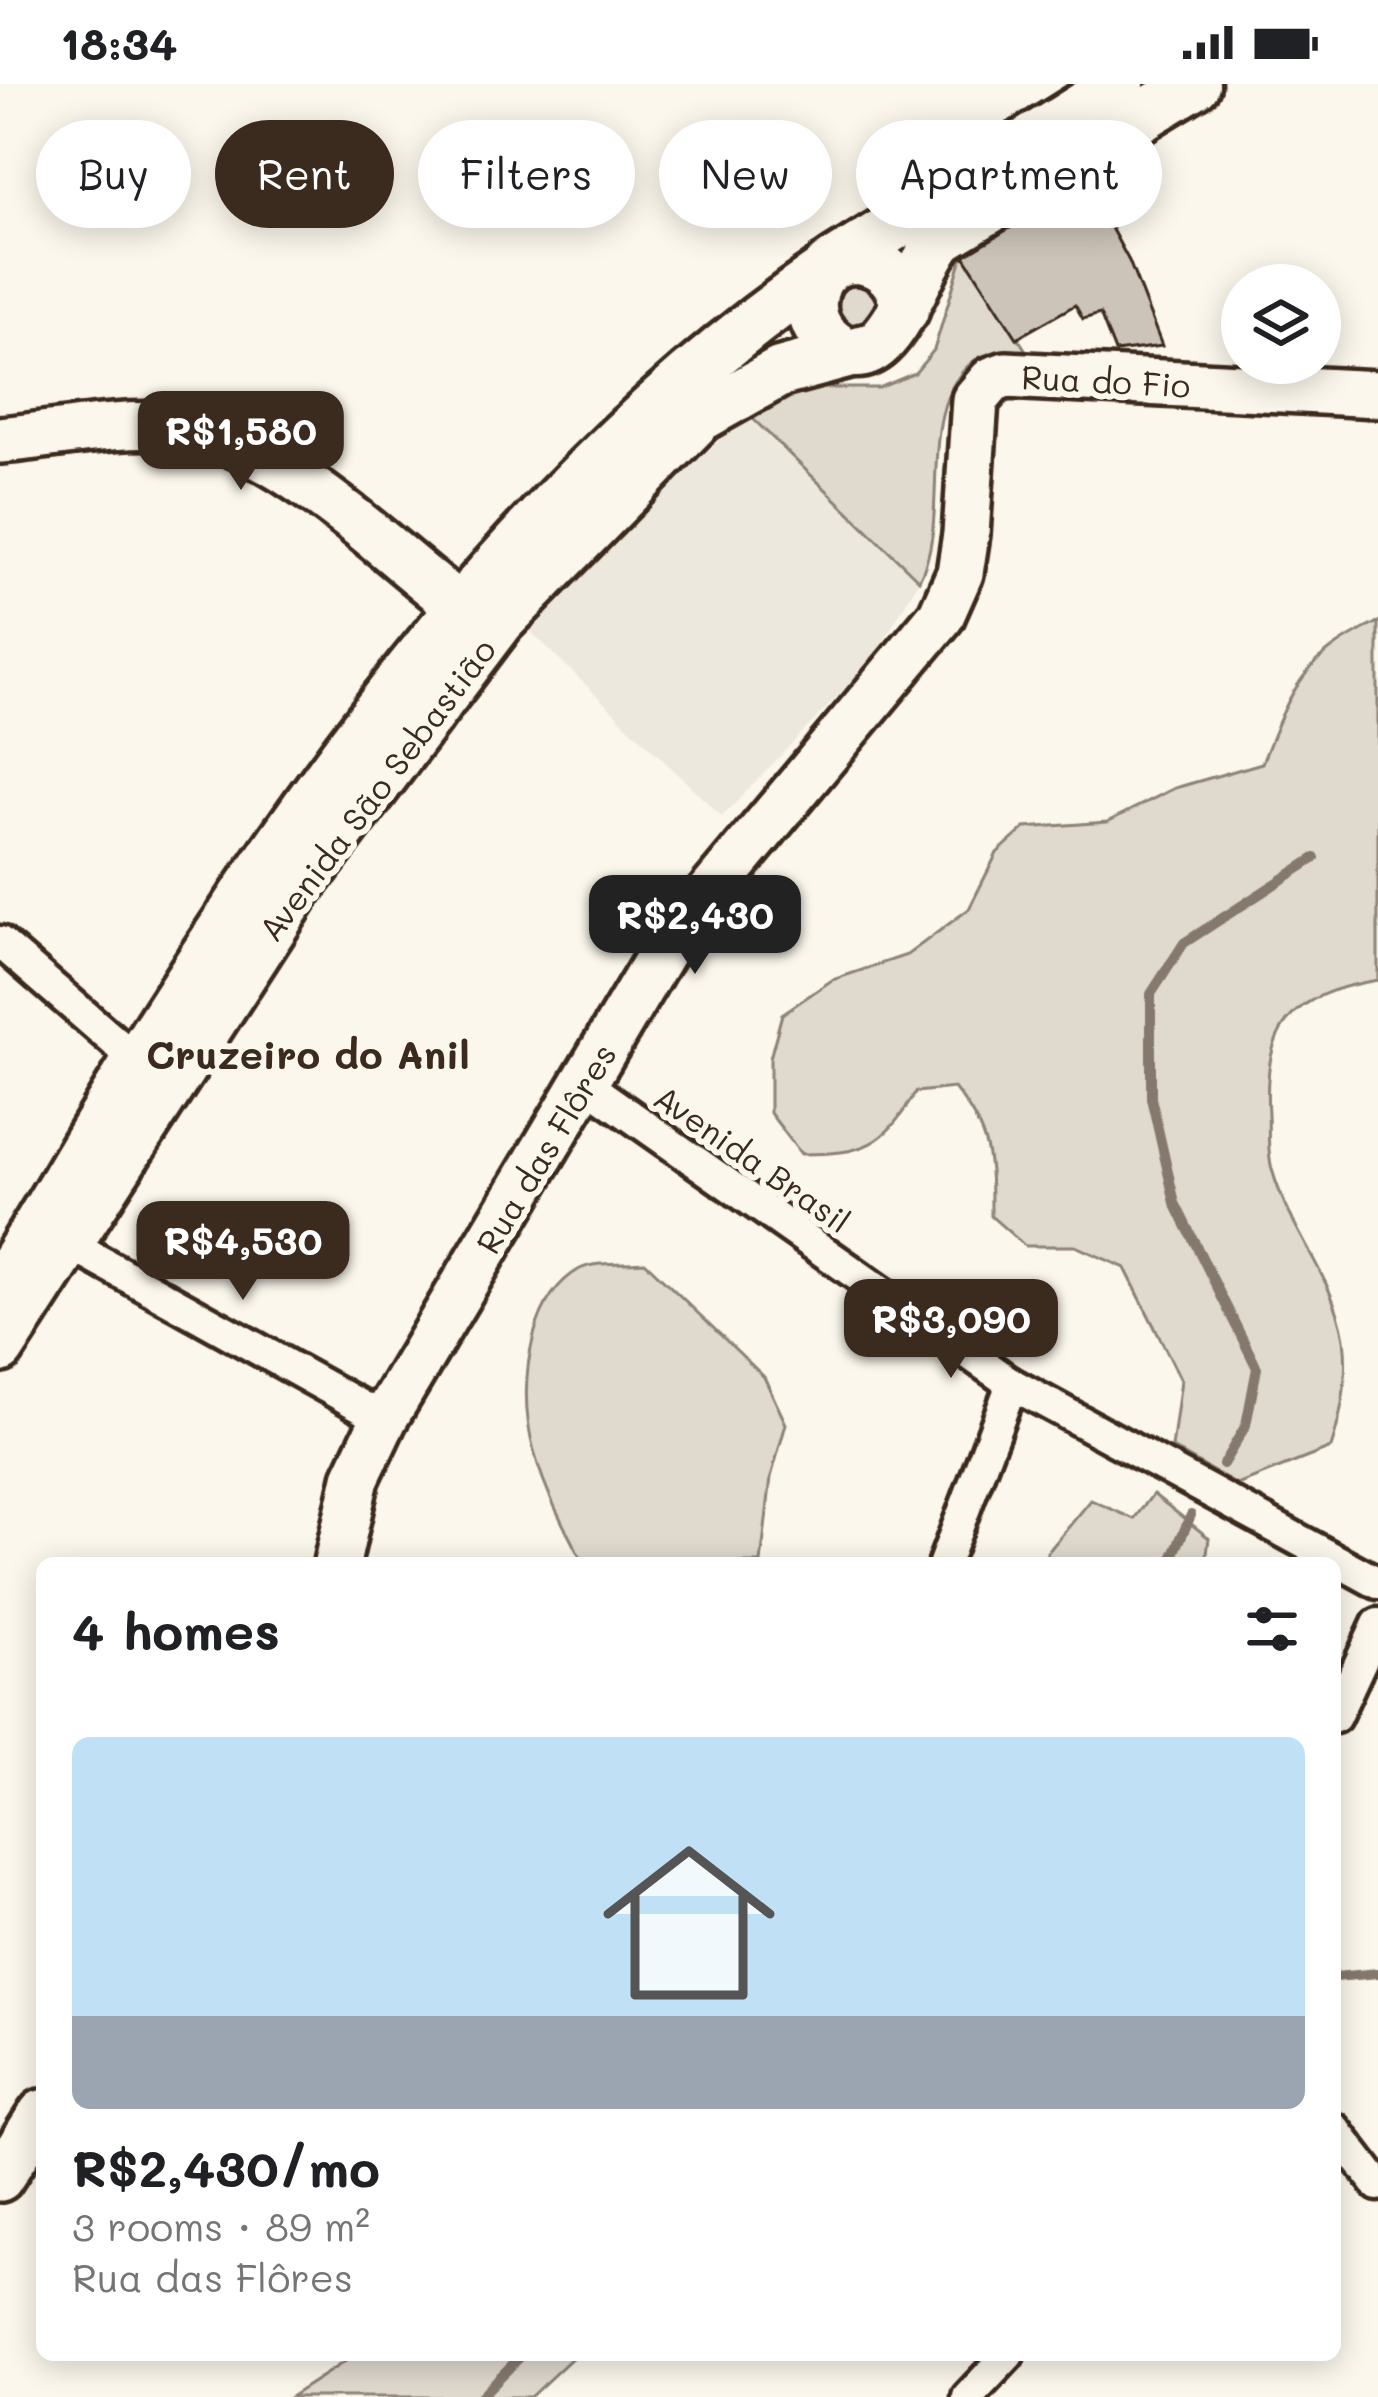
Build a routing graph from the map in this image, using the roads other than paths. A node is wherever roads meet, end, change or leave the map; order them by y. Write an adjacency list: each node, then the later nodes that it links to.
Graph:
1 (1120, 84): 3 (main road, Avenida São Sebastião)
2 (1196, 84): 4 (main road)
3 (830, 267): 4 (main road); 5 (main road); 9 (main road, Avenida São Sebastião)
4 (904, 310): 5 (main road)
5 (865, 349): 13 (main road, Avenida São Sebastião)
6 (981, 389): 7 (street, Rua do Fio); 12 (street, Rua das Flôres)
7 (1378, 394)
8 (0, 440): 9 (street)
9 (460, 608): 11 (main road, Avenida São Sebastião)
10 (0, 942): 11 (street)
11 (137, 1061): 14 (main road, Avenida São Sebastião)
12 (584, 1083): 16 (street, Avenida Brasil); 17 (street, Rua das Flôres)
13 (69, 1244): 15 (main road, Avenida São Sebastião); 17 (street)
14 (0, 1286)
15 (0, 1348)
16 (1012, 1384): 19 (street); 20 (street, Avenida Brasil)
17 (384, 1419): 18 (street, Rua das Flôres)
18 (338, 1557)
19 (946, 1557)
20 (1330, 1557)
21 (1341, 1563): 22 (street, Avenida Brasil)
22 (1378, 1583)
23 (1378, 1624): 24 (street)
24 (1341, 1704)
25 (36, 2123): 27 (street)
26 (1341, 2137): 28 (street)
27 (0, 2178)
28 (1378, 2185)
29 (1002, 2361): 30 (street)
30 (968, 2397)

